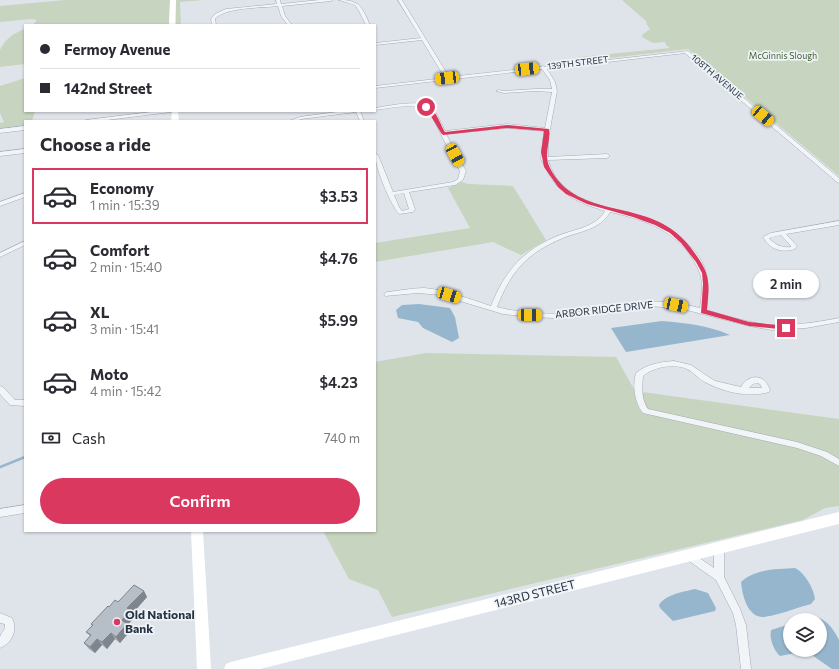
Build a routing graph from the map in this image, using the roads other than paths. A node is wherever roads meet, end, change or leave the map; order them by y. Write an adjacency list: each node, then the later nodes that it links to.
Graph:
1 (173, 0): 7 (main road)
2 (278, 0): 6 (street)
3 (331, 0): 6 (street)
4 (341, 0): 10 (street)
5 (400, 0): 11 (street)
6 (279, 5): 8 (street); 9 (street)
7 (172, 24)
8 (214, 24)
9 (289, 24)
10 (367, 24)
11 (423, 39): 12 (street); 15 (street)
12 (376, 44)
13 (686, 52): 14 (street, 139TH STREET); 33 (street, 108TH AVENUE)
14 (543, 68): 15 (street, 139TH STREET); 18 (street)
15 (447, 78): 16 (street, 139TH STREET)
16 (376, 87)
17 (498, 91): 18 (street)
18 (554, 91): 25 (street)
19 (376, 109): 27 (street)
20 (162, 112): 22 (street)
21 (349, 112): 23 (street)
22 (94, 120)
23 (293, 120)
24 (24, 128): 26 (street)
25 (547, 130): 27 (street); 32 (street)
26 (0, 131)
27 (443, 133): 34 (street)
28 (24, 151): 29 (street)
29 (0, 154)
30 (607, 156): 32 (street)
31 (376, 157): 35 (street)
32 (544, 159): 38 (street)
33 (839, 181)
34 (406, 192): 35 (street); 35 (street)
35 (390, 194)
36 (24, 195): 37 (street)
37 (0, 204)
38 (609, 209): 44 (street); 45 (street)
39 (839, 223): 40 (street)
40 (782, 233)
41 (24, 243): 42 (street)
42 (0, 255)
43 (387, 294): 44 (street, ARBOR RIDGE DRIVE)
44 (493, 308): 45 (street, ARBOR RIDGE DRIVE)
45 (703, 311): 46 (street, ARBOR RIDGE DRIVE)
46 (838, 322)
47 (0, 389): 49 (street)
48 (745, 390): 50 (street)
49 (24, 403)
50 (839, 463)
51 (24, 509): 52 (street)
52 (0, 514)
53 (839, 518): 55 (main road, 143RD STREET)
54 (197, 532): 60 (main road)
55 (719, 549): 56 (main road, 143RD STREET); 57 (street)
56 (689, 556): 57 (street); 61 (main road, 143RD STREET)
57 (719, 576): 62 (street)
58 (0, 618): 59 (street)
59 (0, 643)
60 (204, 669)
61 (231, 669)
62 (746, 669)

